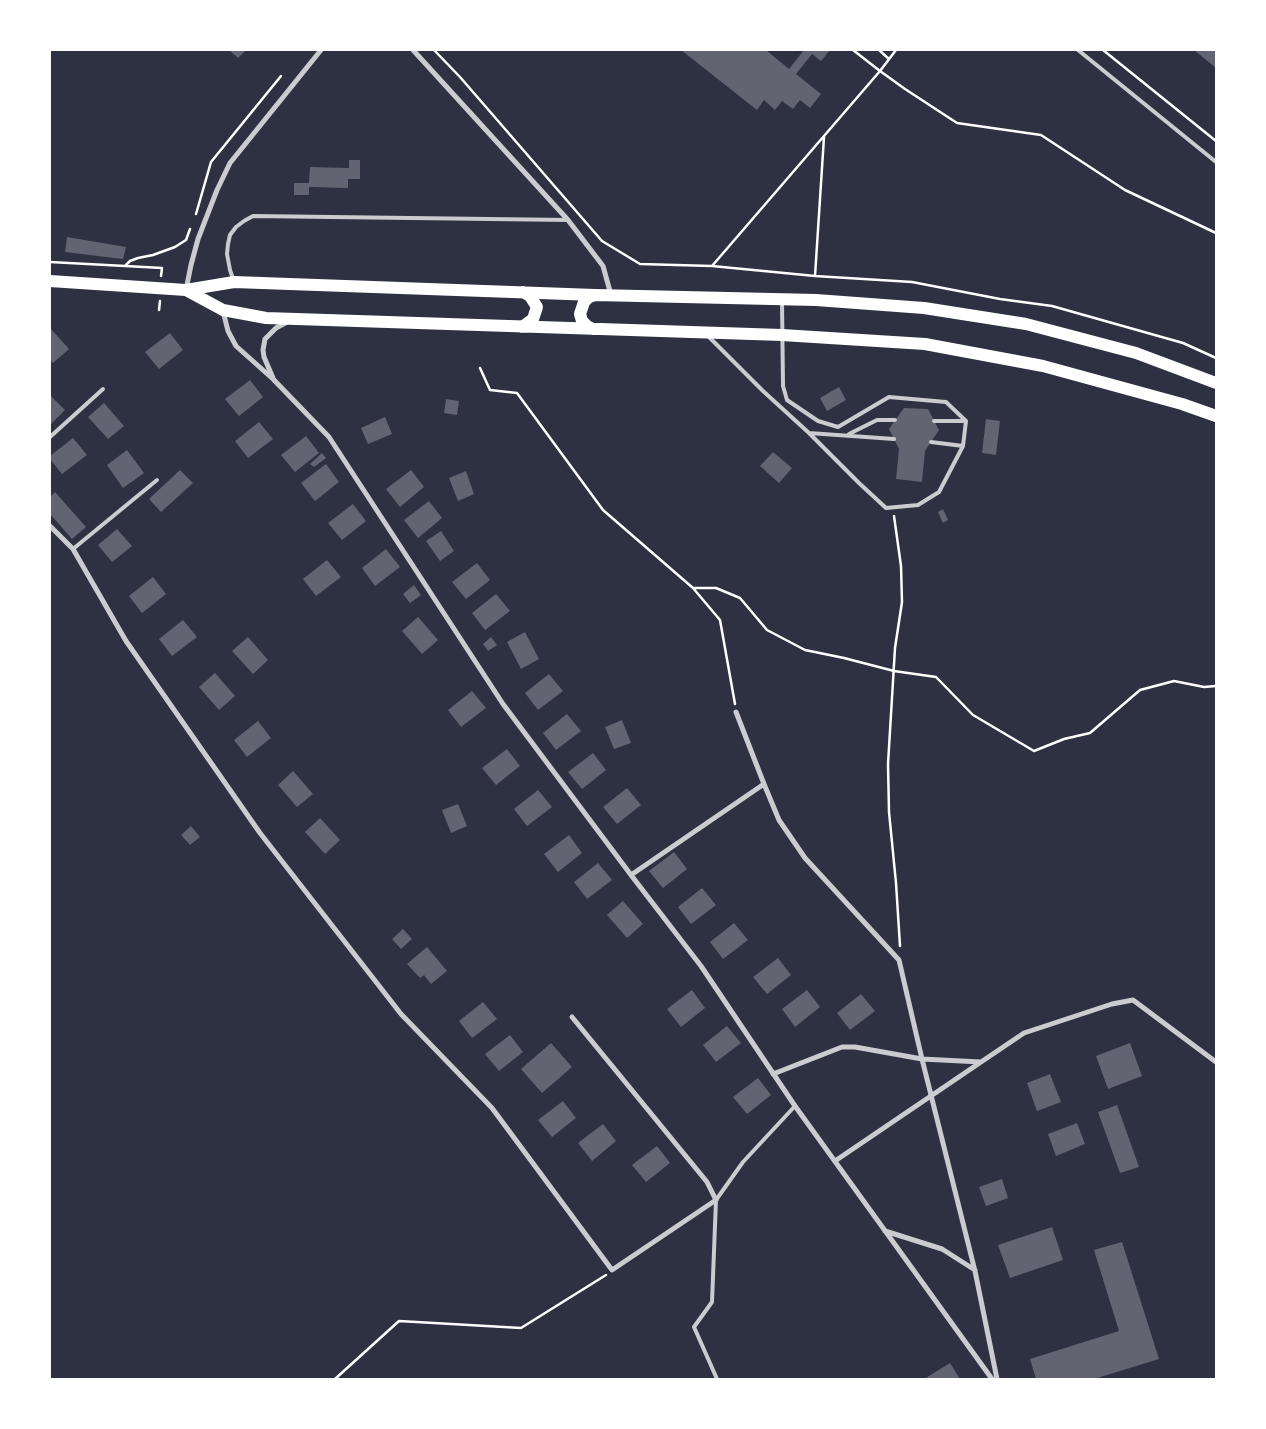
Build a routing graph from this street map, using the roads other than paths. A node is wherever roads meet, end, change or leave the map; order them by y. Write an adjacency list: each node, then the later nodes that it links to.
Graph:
1 (321, 50): 8 (street)
2 (413, 50): 5 (street)
3 (1078, 50): 4 (lane)
4 (1216, 162)
5 (568, 220): 7 (lane); 11 (street)
6 (50, 281): 8 (main road)
7 (234, 282): 8 (main road); 9 (main road); 13 (main road)
8 (186, 290): 13 (main road)
9 (523, 292): 10 (main road); 15 (main road)
10 (595, 295): 11 (main road); 16 (main road)
11 (611, 296): 12 (main road)
12 (782, 299): 18 (lane); 20 (main road)
13 (223, 310): 14 (main road); 19 (street)
14 (292, 320): 15 (main road); 19 (street)
15 (522, 326): 16 (main road)
16 (593, 328): 17 (main road)
17 (703, 332): 18 (main road); 26 (lane)
18 (782, 335): 22 (main road); 25 (lane)
19 (273, 379): 37 (street)
20 (1216, 383)
21 (103, 389): 28 (lane)
22 (1216, 416)
23 (895, 420): 27 (lane)
24 (934, 421): 25 (lane)
25 (966, 421): 31 (lane)
26 (809, 433): 27 (lane); 31 (lane)
27 (847, 435): 29 (lane)
28 (50, 438)
29 (894, 439)
30 (931, 442): 31 (lane)
31 (963, 446)
32 (157, 480): 34 (lane)
33 (50, 526): 34 (street)
34 (73, 549): 46 (street)
35 (736, 712): 36 (street)
36 (764, 784): 37 (street); 39 (street)
37 (631, 875): 42 (street)
38 (572, 1017): 46 (street)
39 (922, 1059): 40 (street); 42 (street); 43 (street)
40 (981, 1062): 41 (street); 43 (street)
41 (1216, 1062)
42 (773, 1074): 44 (street)
43 (932, 1095): 45 (street); 48 (street)
44 (796, 1106): 45 (street); 46 (lane)
45 (835, 1161): 47 (street)
46 (716, 1200): 49 (lane)
47 (884, 1231): 48 (street); 50 (street)
48 (975, 1270): 51 (street)
49 (717, 1379)
50 (992, 1379)
51 (997, 1379)

